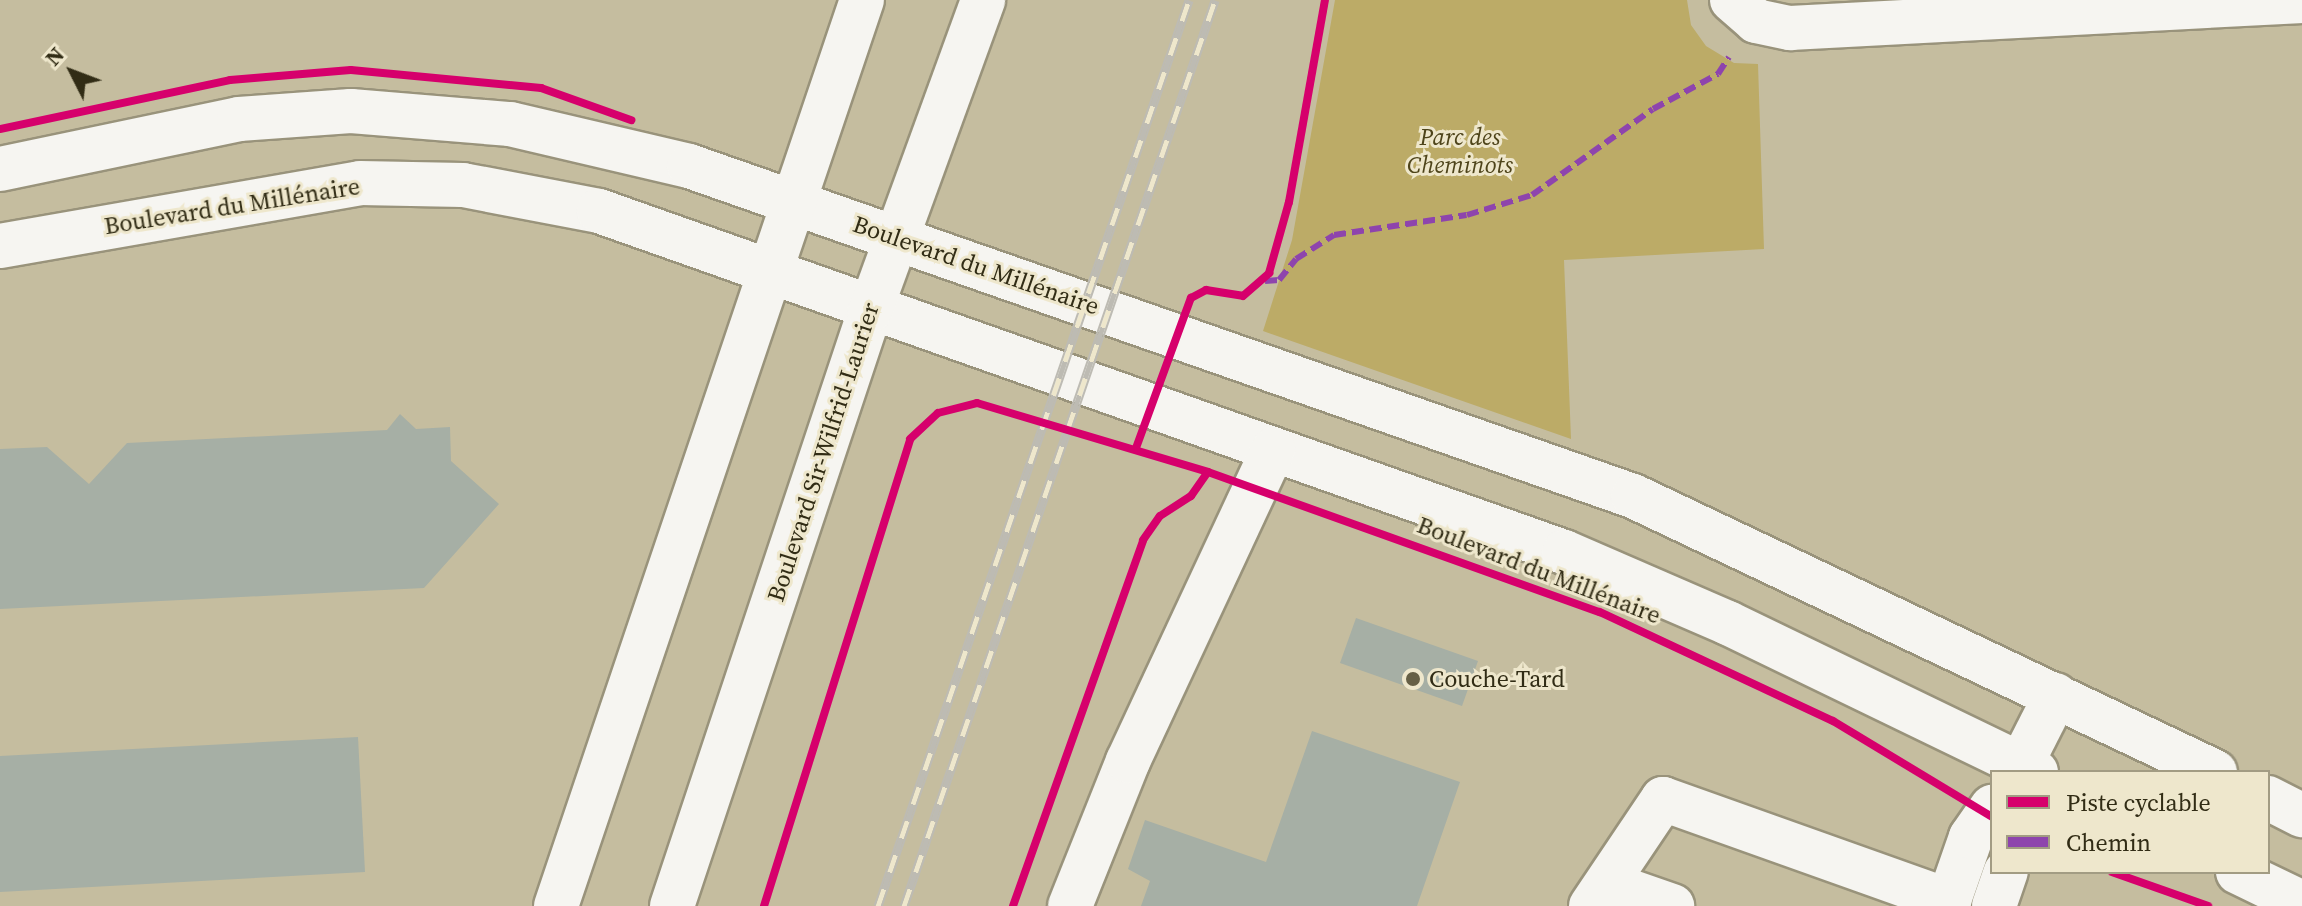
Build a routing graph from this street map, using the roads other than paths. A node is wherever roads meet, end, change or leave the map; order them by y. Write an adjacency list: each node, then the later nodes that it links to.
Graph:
1 (862, 0): 6 (street)
2 (983, 0): 7 (street, Boulevard Sir-Wilfrid-Laurier)
3 (1732, 0): 4 (street)
4 (2302, 1)
5 (0, 169): 6 (street, Boulevard du Millénaire)
6 (794, 201): 7 (street, Boulevard du Millénaire); 9 (street)
7 (896, 236): 10 (street, Boulevard Sir-Wilfrid-Laurier); 12 (street, Boulevard du Millénaire)
8 (0, 246): 9 (street, Boulevard du Millénaire)
9 (770, 274): 10 (street, Boulevard du Millénaire); 23 (street)
10 (870, 311): 11 (street, Boulevard du Millénaire); 24 (street, Boulevard Sir-Wilfrid-Laurier)
11 (1273, 450): 13 (street, Boulevard du Millénaire); 25 (street)
12 (2056, 695): 13 (street); 14 (street, Boulevard du Millénaire)
13 (2024, 770)
14 (2211, 770)
15 (2270, 799): 17 (street)
16 (1990, 810): 21 (street)
17 (2302, 815)
18 (2005, 874): 27 (street)
19 (2242, 874): 22 (street)
20 (1600, 895): 21 (street); 26 (street)
21 (1948, 903)
22 (2302, 903)
23 (556, 906)
24 (672, 906)
25 (1070, 906)
26 (1672, 906)
27 (1994, 906)

